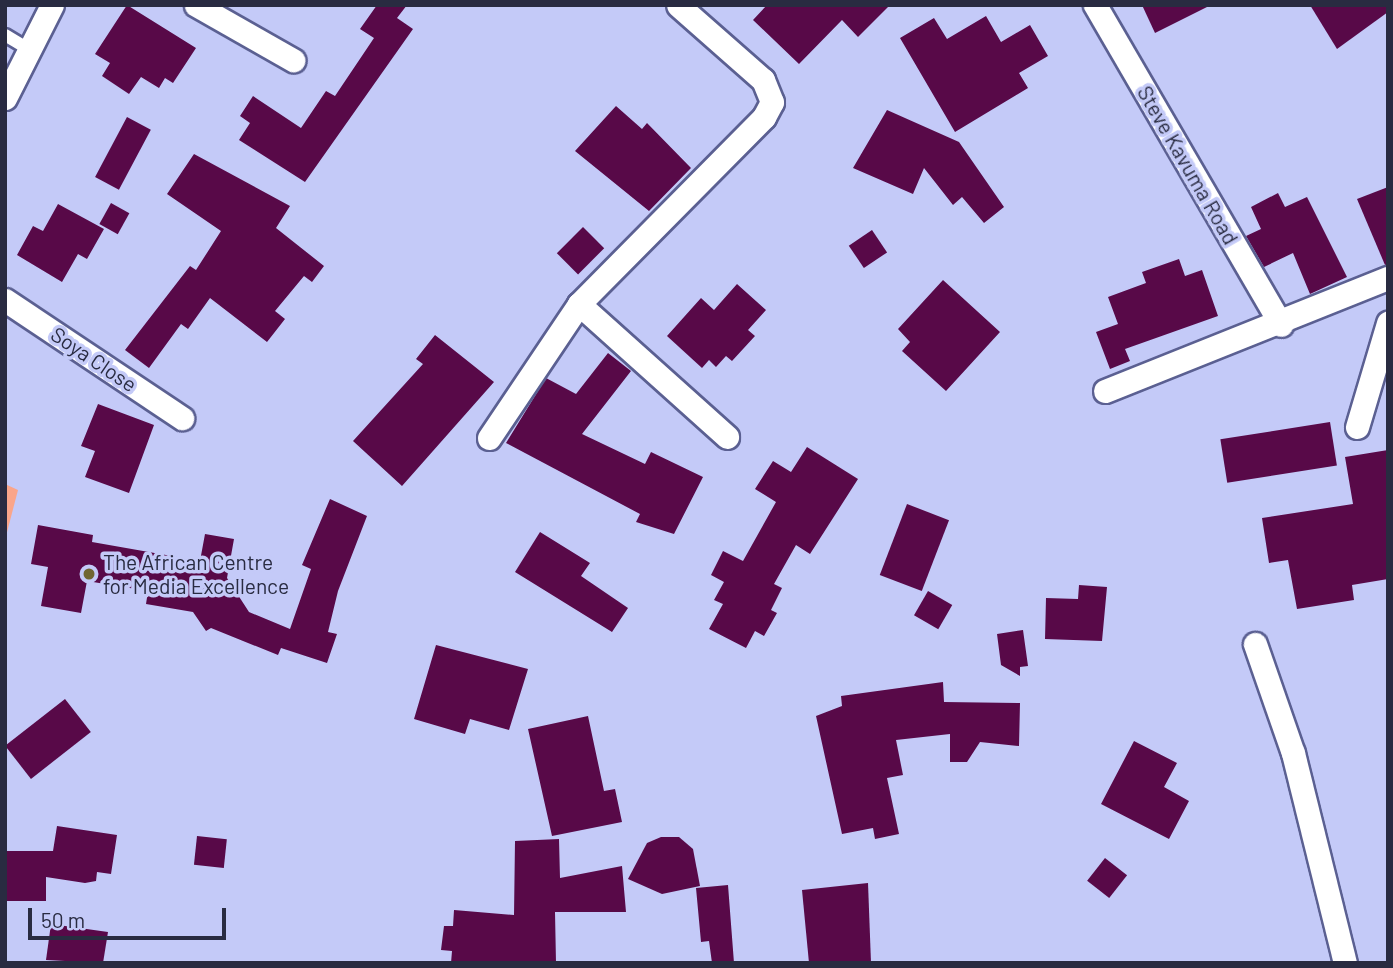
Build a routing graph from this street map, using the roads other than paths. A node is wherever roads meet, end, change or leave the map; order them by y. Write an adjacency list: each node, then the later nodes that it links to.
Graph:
1 (52, 5): 6 (street)
2 (196, 5): 7 (street)
3 (678, 5): 11 (street)
4 (1095, 5): 13 (street, Steve Kavuma Road)
5 (5, 35): 6 (lane)
6 (30, 51): 8 (street)
7 (293, 60)
8 (5, 98)
9 (1388, 278): 13 (street)
10 (5, 300): 15 (street, Soya Close)
11 (579, 304): 17 (street); 18 (street)
12 (1388, 324): 16 (street)
13 (1281, 325): 14 (street)
14 (1105, 391)
15 (182, 418)
16 (1357, 427)
17 (727, 437)
18 (489, 438)
19 (1255, 644): 20 (street)
20 (1345, 963)

